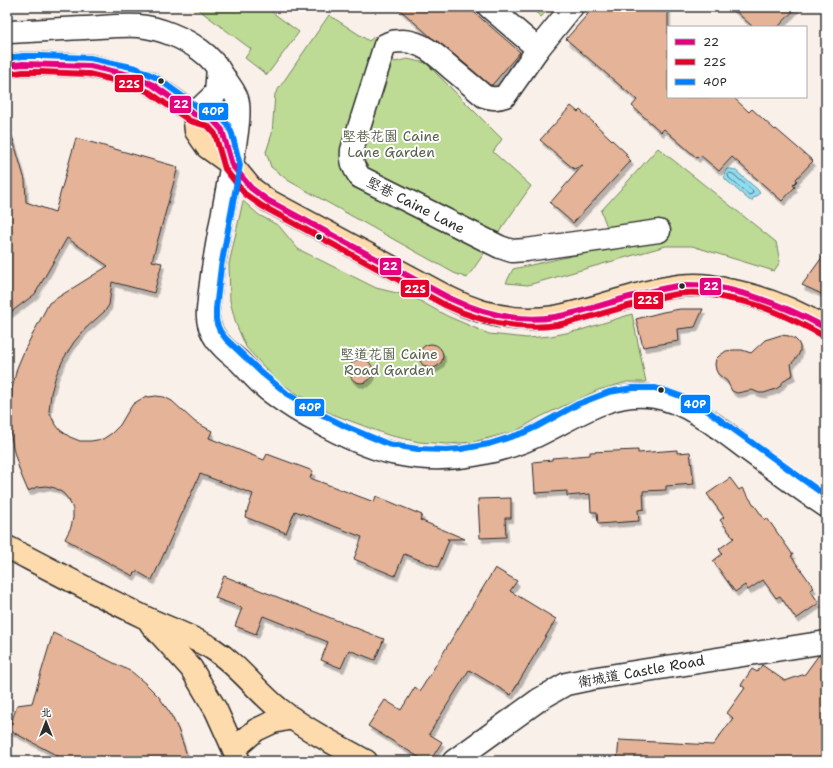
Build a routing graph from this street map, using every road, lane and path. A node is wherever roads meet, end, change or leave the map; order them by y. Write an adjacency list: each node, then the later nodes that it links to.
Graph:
1 (490, 7): 4 (street)
2 (572, 7): 4 (street)
3 (7, 32): 6 (street)
4 (538, 49): 9 (street, 堅巷 Caine Lane)
5 (7, 66): 7 (main road)
6 (218, 68): 7 (street); 8 (street)
7 (194, 114): 8 (main road)
8 (232, 165): 10 (main road); 11 (street)
9 (659, 231)
10 (826, 328)
11 (826, 506)
12 (7, 547): 13 (main road)
13 (144, 617): 15 (main road); 16 (main road)
14 (826, 642): 18 (street, 衛城道 Castle Road)
15 (292, 718): 16 (main road); 17 (main road)
16 (237, 755)
17 (366, 761)
18 (454, 761)

